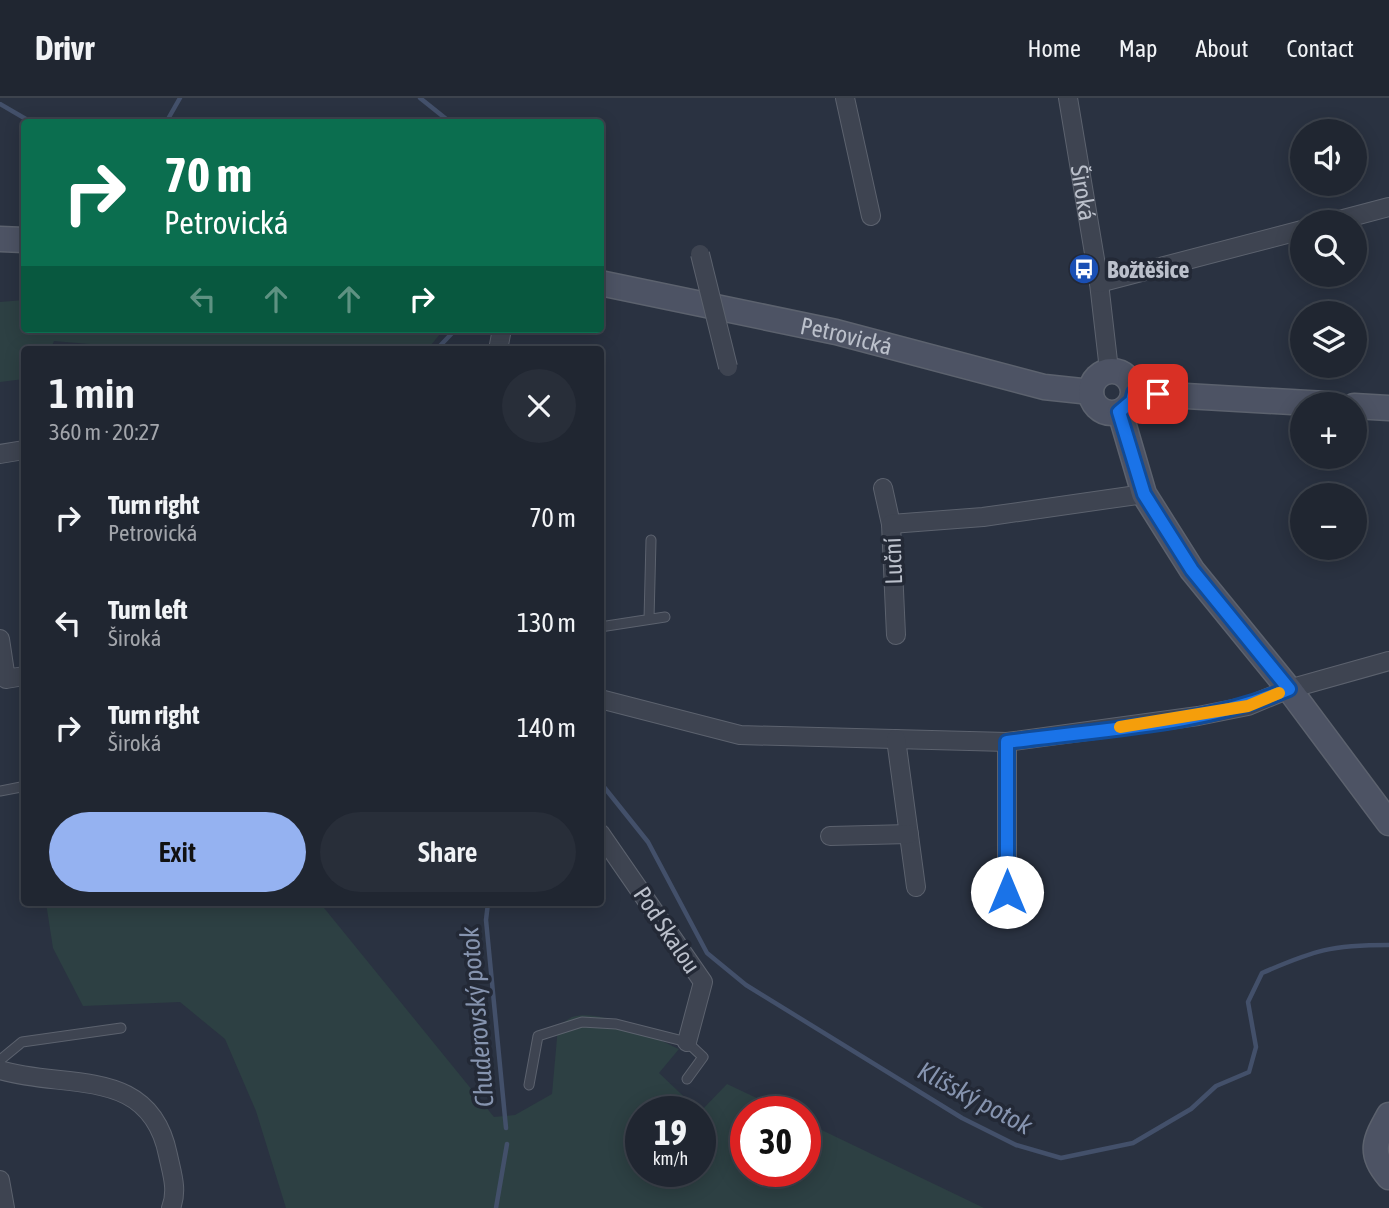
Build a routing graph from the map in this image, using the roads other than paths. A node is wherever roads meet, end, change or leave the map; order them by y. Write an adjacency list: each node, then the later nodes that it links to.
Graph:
1 (845, 98): 5 (street)
2 (1068, 98): 10 (street, Široká)
3 (1389, 207): 4 (street)
4 (1367, 213)
5 (871, 216)
6 (1290, 233): 10 (street)
7 (0, 239): 8 (main road)
8 (21, 240)
9 (700, 254): 12 (street, bridge)
10 (1100, 283): 13 (street, Široká)
11 (604, 284): 14 (main road, Petrovická)
12 (728, 367)
13 (1109, 370): 14 (main road); 15 (main road)
14 (1091, 392): 15 (main road)
15 (1127, 402): 16 (main road); 22 (main road)
16 (1290, 404)
17 (1367, 407): 18 (main road)
18 (1389, 408)
19 (21, 450): 20 (street)
20 (0, 454)
21 (883, 488): 23 (street, Luční)
22 (1144, 494): 23 (street); 32 (main road)
23 (891, 524): 28 (street, Luční)
24 (651, 540): 26 (lane)
25 (666, 617): 26 (lane)
26 (649, 619): 27 (lane)
27 (604, 626)
28 (896, 635)
29 (0, 639): 31 (street)
30 (1389, 661): 32 (street)
31 (21, 677)
32 (1289, 689): 35 (street); 38 (main road)
33 (604, 700): 34 (street)
34 (896, 739): 35 (street); 39 (street)
35 (1007, 742): 43 (street)
36 (21, 787): 37 (lane)
37 (0, 791)
38 (1389, 823)
39 (909, 834): 40 (street); 42 (street)
40 (830, 836)
41 (604, 838): 45 (street, Pod Skalou)
42 (916, 887)
43 (1007, 892)
44 (121, 1028): 46 (lane)
45 (687, 1042): 48 (lane); 49 (lane)
46 (0, 1060)
47 (0, 1070): 54 (street)
48 (688, 1079)
49 (529, 1085)
50 (1389, 1115): 51 (main road)
51 (1389, 1177)
52 (0, 1180): 53 (street)
53 (5, 1208)
54 (171, 1208)

